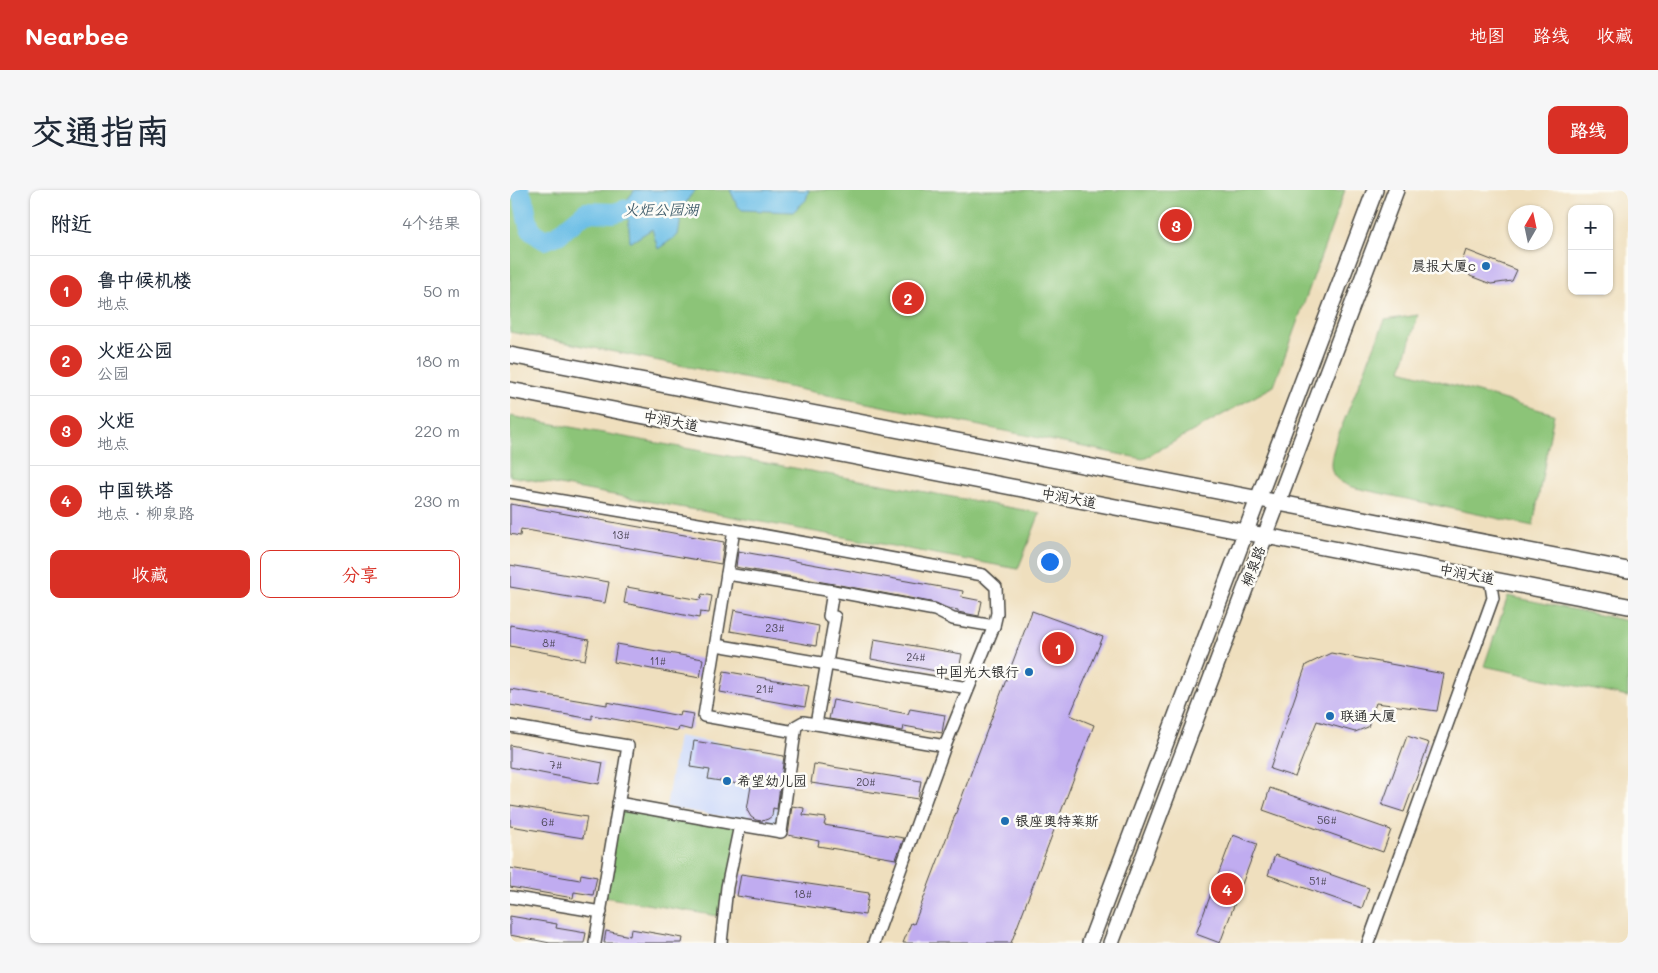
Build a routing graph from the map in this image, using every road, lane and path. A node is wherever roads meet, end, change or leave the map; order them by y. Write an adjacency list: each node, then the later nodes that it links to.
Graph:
1 (1375, 190): 6 (main road, 柳泉路)
2 (1396, 190): 7 (main road, 柳泉路)
3 (510, 355): 6 (main road)
4 (510, 390): 9 (main road, 中润大道)
5 (510, 492): 8 (street)
6 (1258, 499): 7 (main road); 9 (main road, 柳泉路)
7 (1277, 502): 10 (main road, 柳泉路); 11 (main road)
8 (734, 530): 12 (street); 16 (street)
9 (1246, 532): 10 (main road, 中润大道); 31 (main road, 柳泉路)
10 (1265, 535): 13 (main road, 中润大道); 32 (main road, 柳泉路)
11 (1628, 570)
12 (727, 574): 14 (street); 17 (street)
13 (1490, 579): 15 (main road, 中润大道); 33 (street)
14 (833, 592): 16 (street); 18 (street)
15 (1628, 606)
16 (994, 626): 19 (street)
17 (716, 645): 18 (street); 22 (street)
18 (826, 665): 19 (street); 20 (street)
19 (968, 688): 23 (street)
20 (816, 724): 22 (street); 23 (street)
21 (510, 726): 24 (street)
22 (795, 732): 25 (street)
23 (945, 746): 30 (street)
24 (618, 802): 25 (street); 27 (street)
25 (740, 825): 29 (street)
26 (510, 898): 27 (street)
27 (601, 912): 28 (street)
28 (595, 943)
29 (722, 943)
30 (874, 943)
31 (1090, 943)
32 (1111, 943)
33 (1368, 943)

